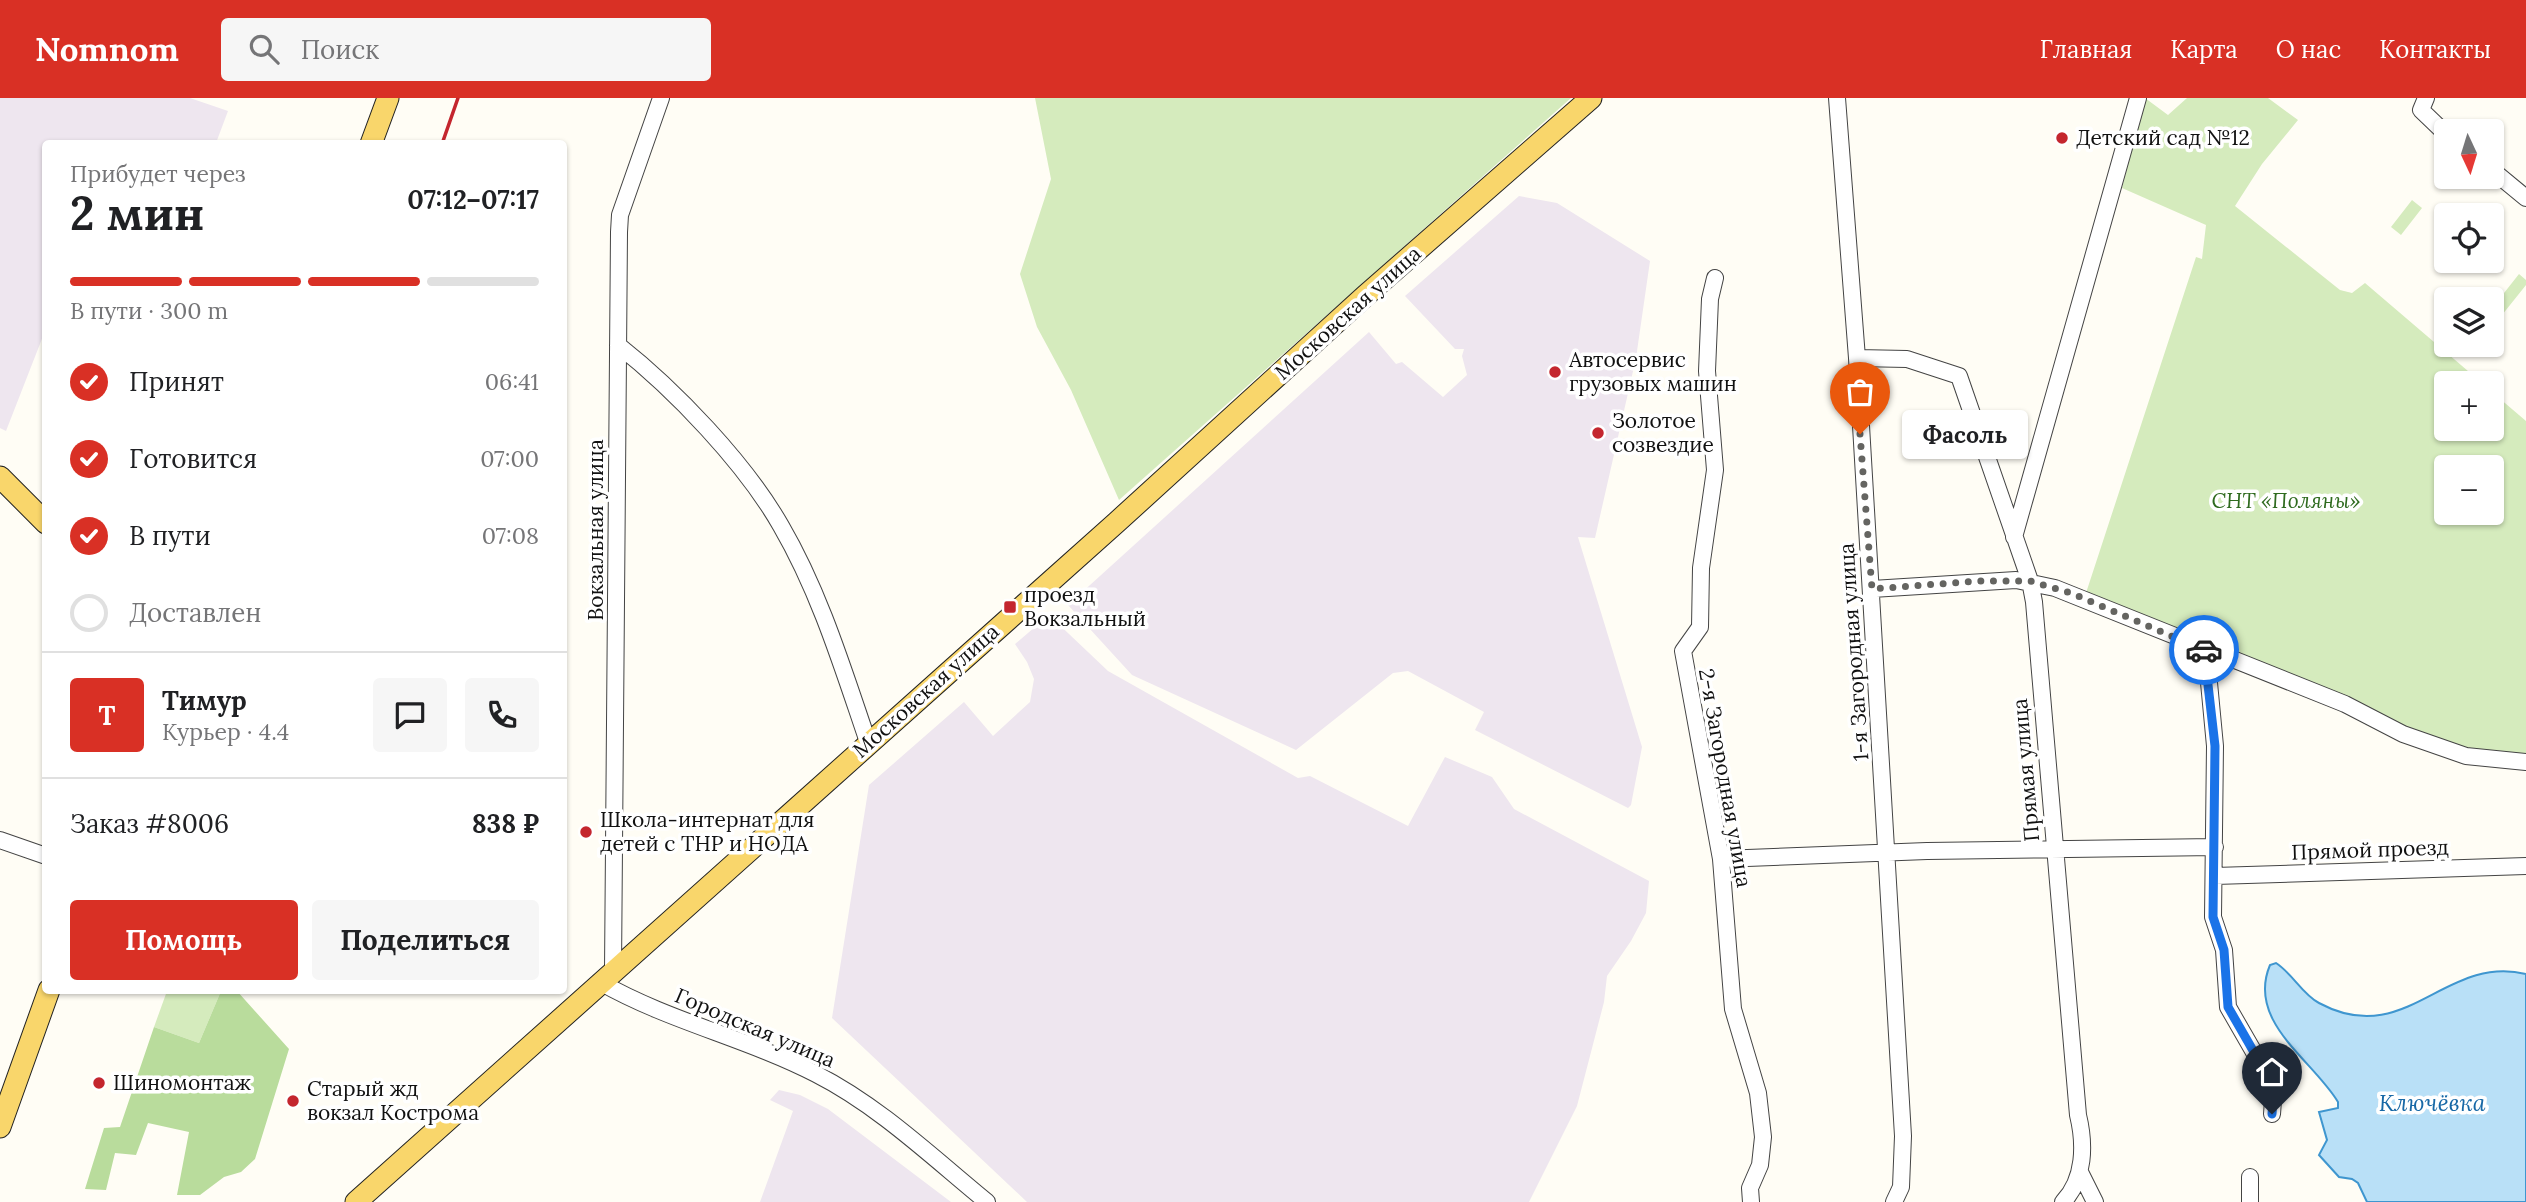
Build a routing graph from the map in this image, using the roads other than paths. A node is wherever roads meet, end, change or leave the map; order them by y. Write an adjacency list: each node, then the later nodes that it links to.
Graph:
1 (387, 98): 8 (main road)
2 (661, 98): 12 (street, Вокзальная улица)
3 (1591, 98): 20 (main road, Московская улица)
4 (1837, 98): 13 (street, 1-я Загородная улица)
5 (2138, 98): 16 (street)
6 (2426, 98): 7 (street)
7 (2434, 124)
8 (372, 140)
9 (2504, 180): 10 (street)
10 (2526, 198)
11 (1714, 278): 27 (street, 2-я Загородная улица)
12 (618, 345): 20 (street); 30 (street, Вокзальная улица)
13 (1857, 358): 16 (street, Прямая улица); 18 (street, 1-я Загородная улица)
14 (0, 477): 15 (main road)
15 (42, 519)
16 (2014, 537): 17 (street, Прямая улица)
17 (2030, 581): 18 (street); 19 (street); 24 (street, Прямая улица)
18 (1872, 589): 25 (street, 1-я Загородная улица)
19 (2206, 651): 21 (street); 23 (street)
20 (868, 743): 30 (main road, Московская улица)
21 (2526, 762)
22 (0, 840): 26 (street)
23 (2215, 847): 24 (street); 29 (street)
24 (2054, 851): 25 (street); 34 (street, Прямая улица)
25 (1887, 852): 27 (street); 39 (street, 1-я Загородная улица)
26 (42, 855)
27 (1721, 859): 38 (street, 2-я Загородная улица)
28 (2526, 866): 29 (street, Прямой проезд)
29 (2214, 876): 32 (street)
30 (606, 976): 36 (main road, Московская улица); 37 (street, Городская улица)
31 (48, 994): 33 (main road)
32 (2272, 1114)
33 (0, 1127)
34 (2080, 1172): 40 (street); 41 (street)
35 (2250, 1177): 42 (street)
36 (356, 1202)
37 (986, 1202)
38 (1751, 1202)
39 (1894, 1202)
40 (2063, 1202)
41 (2095, 1202)
42 (2250, 1202)

